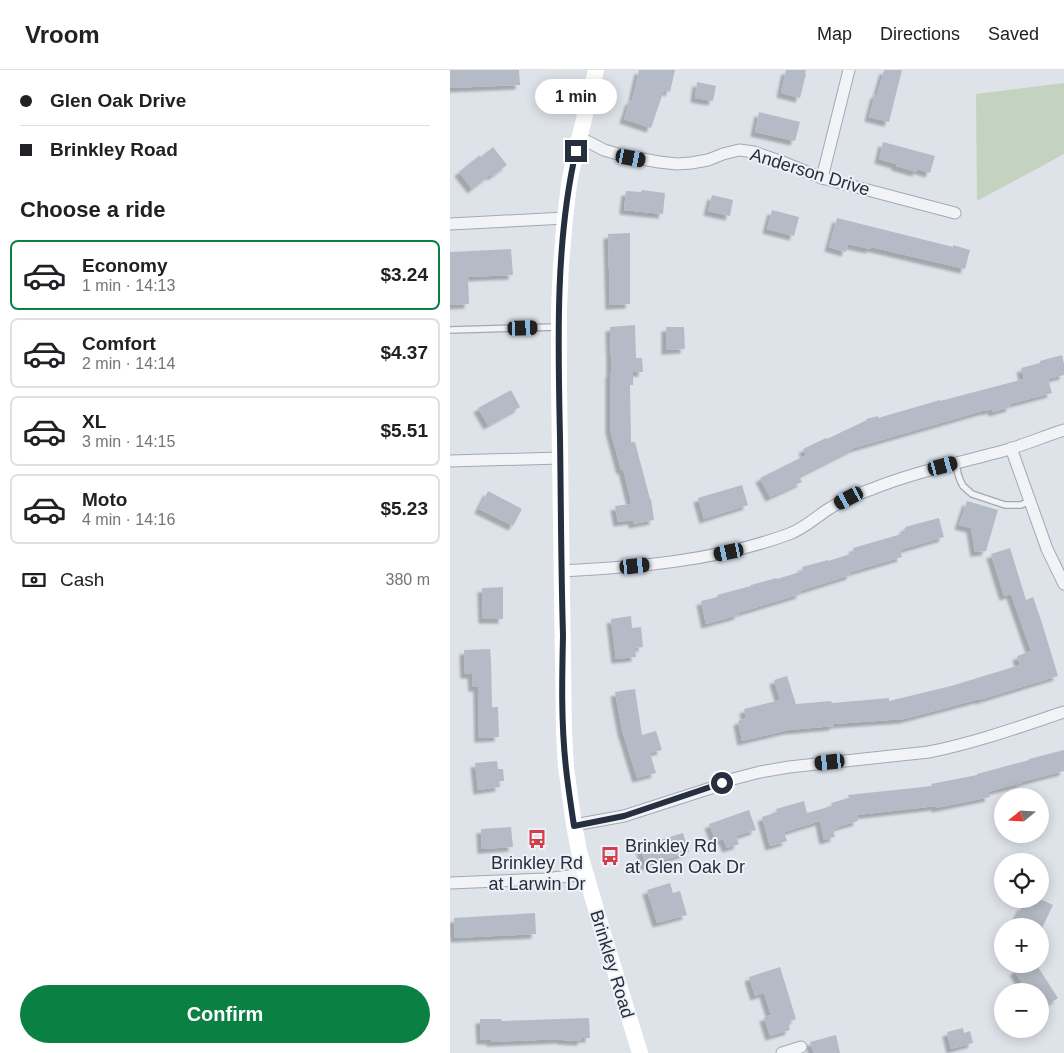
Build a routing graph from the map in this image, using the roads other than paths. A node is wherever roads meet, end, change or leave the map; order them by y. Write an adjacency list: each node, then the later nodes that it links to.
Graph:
1 (596, 70): 3 (main road, Brinkley Road)
2 (849, 70): 4 (street)
3 (579, 138): 4 (street, Anderson Drive); 6 (main road, Brinkley Road)
4 (822, 178): 5 (street, Anderson Drive)
5 (955, 213)
6 (565, 218): 7 (street); 8 (main road, Brinkley Road)
7 (450, 224)
8 (559, 327): 9 (lane); 12 (main road, Brinkley Road)
9 (450, 330)
10 (1064, 430): 11 (street)
11 (1011, 448): 14 (street); 15 (street)
12 (560, 458): 13 (street); 16 (main road, Brinkley Road)
13 (450, 461)
14 (956, 463): 15 (lane); 16 (street)
15 (1030, 501): 17 (street)
16 (561, 571): 19 (main road, Brinkley Road)
17 (1064, 584)
18 (1064, 712): 19 (street)
19 (574, 826): 20 (main road, Brinkley Road)
20 (585, 874): 21 (street); 23 (main road, Brinkley Road)
21 (450, 883)
22 (801, 1047): 24 (street)
23 (640, 1053)
24 (782, 1053)

